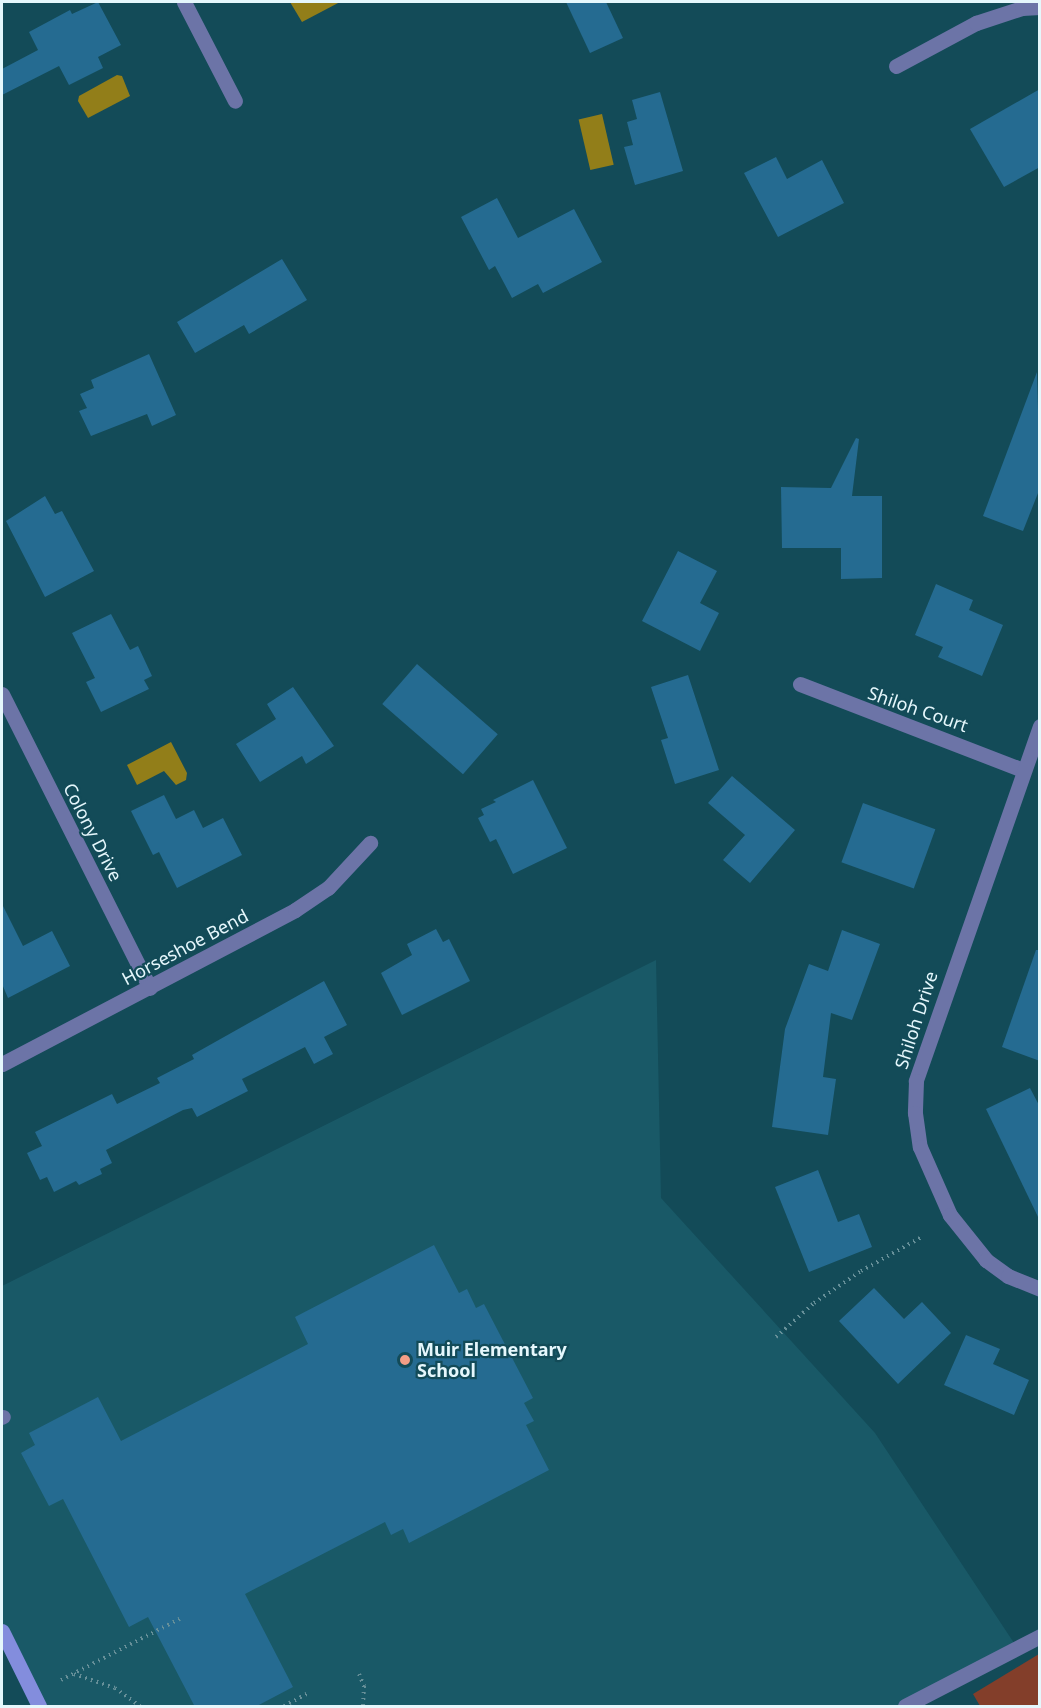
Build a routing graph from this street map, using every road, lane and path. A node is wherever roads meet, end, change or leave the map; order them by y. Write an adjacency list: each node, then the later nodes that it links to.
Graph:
1 (184, 2): 4 (street)
2 (1040, 7): 3 (street)
3 (896, 66)
4 (235, 101)
5 (800, 684): 8 (street, Shiloh Court)
6 (2, 694): 10 (street, Colony Drive)
7 (1040, 726): 8 (street, Shiloh Drive)
8 (1023, 770): 13 (street, Shiloh Drive)
9 (370, 843): 10 (street, Horseshoe Bend)
10 (150, 988): 11 (street, Horseshoe Bend)
11 (2, 1064)
12 (920, 1238): 14 (path)
13 (1040, 1288)
14 (776, 1337)
15 (183, 1617): 18 (path)
16 (2, 1630): 22 (street)
17 (1040, 1636): 26 (street)
18 (74, 1674): 20 (path); 23 (path)
19 (359, 1674): 25 (path)
20 (62, 1680)
21 (307, 1694): 24 (path)
22 (39, 1707)
23 (140, 1707)
24 (284, 1707)
25 (363, 1707)
26 (905, 1707)

